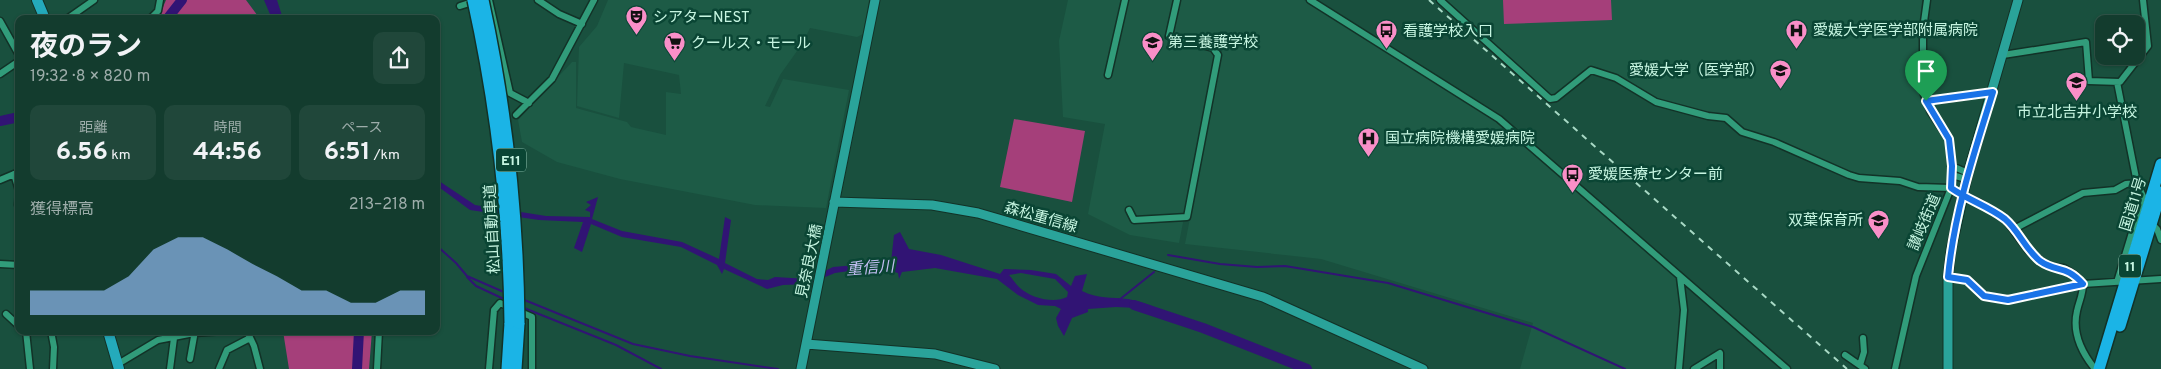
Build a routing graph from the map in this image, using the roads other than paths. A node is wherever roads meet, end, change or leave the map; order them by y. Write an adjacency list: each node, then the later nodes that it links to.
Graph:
1 (37, 0): 17 (main road)
2 (94, 0): 18 (street)
3 (160, 0): 19 (street)
4 (481, 0): 16 (street); 56 (highway, 松山自動車道 / E11, bridge)
5 (489, 0): 30 (street)
6 (538, 0): 21 (street)
7 (594, 0): 21 (street)
8 (875, 0): 42 (main road)
9 (1126, 0): 26 (street)
10 (1177, 0): 43 (street)
11 (1310, 0): 49 (street)
12 (1440, 0): 39 (street)
13 (1927, 0): 29 (street, 讃岐街道)
14 (2018, 0): 23 (main road)
15 (2143, 0): 27 (street)
16 (465, 2): 56 (highway, 松山自動車道 / E11, bridge)
17 (43, 15)
18 (73, 15)
19 (154, 15)
20 (0, 21): 22 (street)
21 (582, 24): 30 (street)
22 (15, 48)
23 (2003, 55): 27 (street); 28 (main road)
24 (15, 64): 25 (street)
25 (0, 74)
26 (1108, 75)
27 (2117, 82): 38 (street)
28 (1993, 92): 29 (street); 36 (main road)
29 (1926, 101): 33 (street, 讃岐街道)
30 (529, 103): 31 (street)
31 (516, 115)
32 (2161, 164): 52 (highway, 国道11号 / 11)
33 (1952, 166): 35 (street, 讃岐街道); 36 (street)
34 (15, 173): 37 (street)
35 (1952, 175): 36 (street); 39 (street, 讃岐街道)
36 (1967, 176): 41 (main road)
37 (0, 180)
38 (2137, 183): 45 (street); 52 (street)
39 (1951, 188): 41 (street); 91 (street, 讃岐街道)
40 (2161, 192): 44 (highway, 国道11号 / 11)
41 (1963, 196): 45 (street); 50 (main road)
42 (834, 202): 69 (main road, 見奈良大橋); 86 (main road, 森松重信線)
43 (1129, 210)
44 (2151, 224): 46 (street); 52 (highway, 国道11号 / 11)
45 (2014, 229): 53 (street)
46 (2161, 240)
47 (0, 264): 48 (street)
48 (15, 265)
49 (1680, 277): 87 (street); 90 (street)
50 (1948, 277): 53 (street); 92 (main road)
51 (2161, 279): 52 (street)
52 (2125, 282): 53 (street); 94 (highway, 国道11号 / 11); 95 (highway, 国道11号 / 11)
53 (2083, 284): 93 (street)
54 (6, 314): 55 (street)
55 (15, 322)
56 (514, 323): 82 (highway, 松山自動車道 / E11); 83 (highway, 松山自動車道 / E11)
57 (26, 335): 75 (street)
58 (52, 335): 76 (street)
59 (109, 335): 73 (main road)
60 (158, 335): 68 (street)
61 (184, 335): 65 (street)
62 (194, 335): 71 (street)
63 (249, 335): 66 (street)
64 (379, 335): 80 (street)
65 (174, 338): 68 (street); 77 (street)
66 (250, 338): 78 (street); 79 (street)
67 (1863, 338): 72 (street)
68 (158, 340): 73 (street)
69 (806, 344): 74 (main road, 見奈良大橋); 85 (main road)
70 (1845, 355): 72 (street)
71 (190, 359)
72 (1862, 367)
73 (118, 368)
74 (801, 368)
75 (30, 369)
76 (53, 369)
77 (170, 369)
78 (219, 369)
79 (260, 369)
80 (376, 369)
81 (489, 369): 84 (street)
82 (507, 369)
83 (516, 369)
84 (532, 369)
85 (995, 369)
86 (1423, 369)
87 (1679, 369)
88 (1694, 369): 89 (street)
89 (1720, 369)
90 (1787, 369)
91 (1896, 369)
92 (1948, 369)
93 (2095, 369)
94 (2099, 369)
95 (2107, 369)

